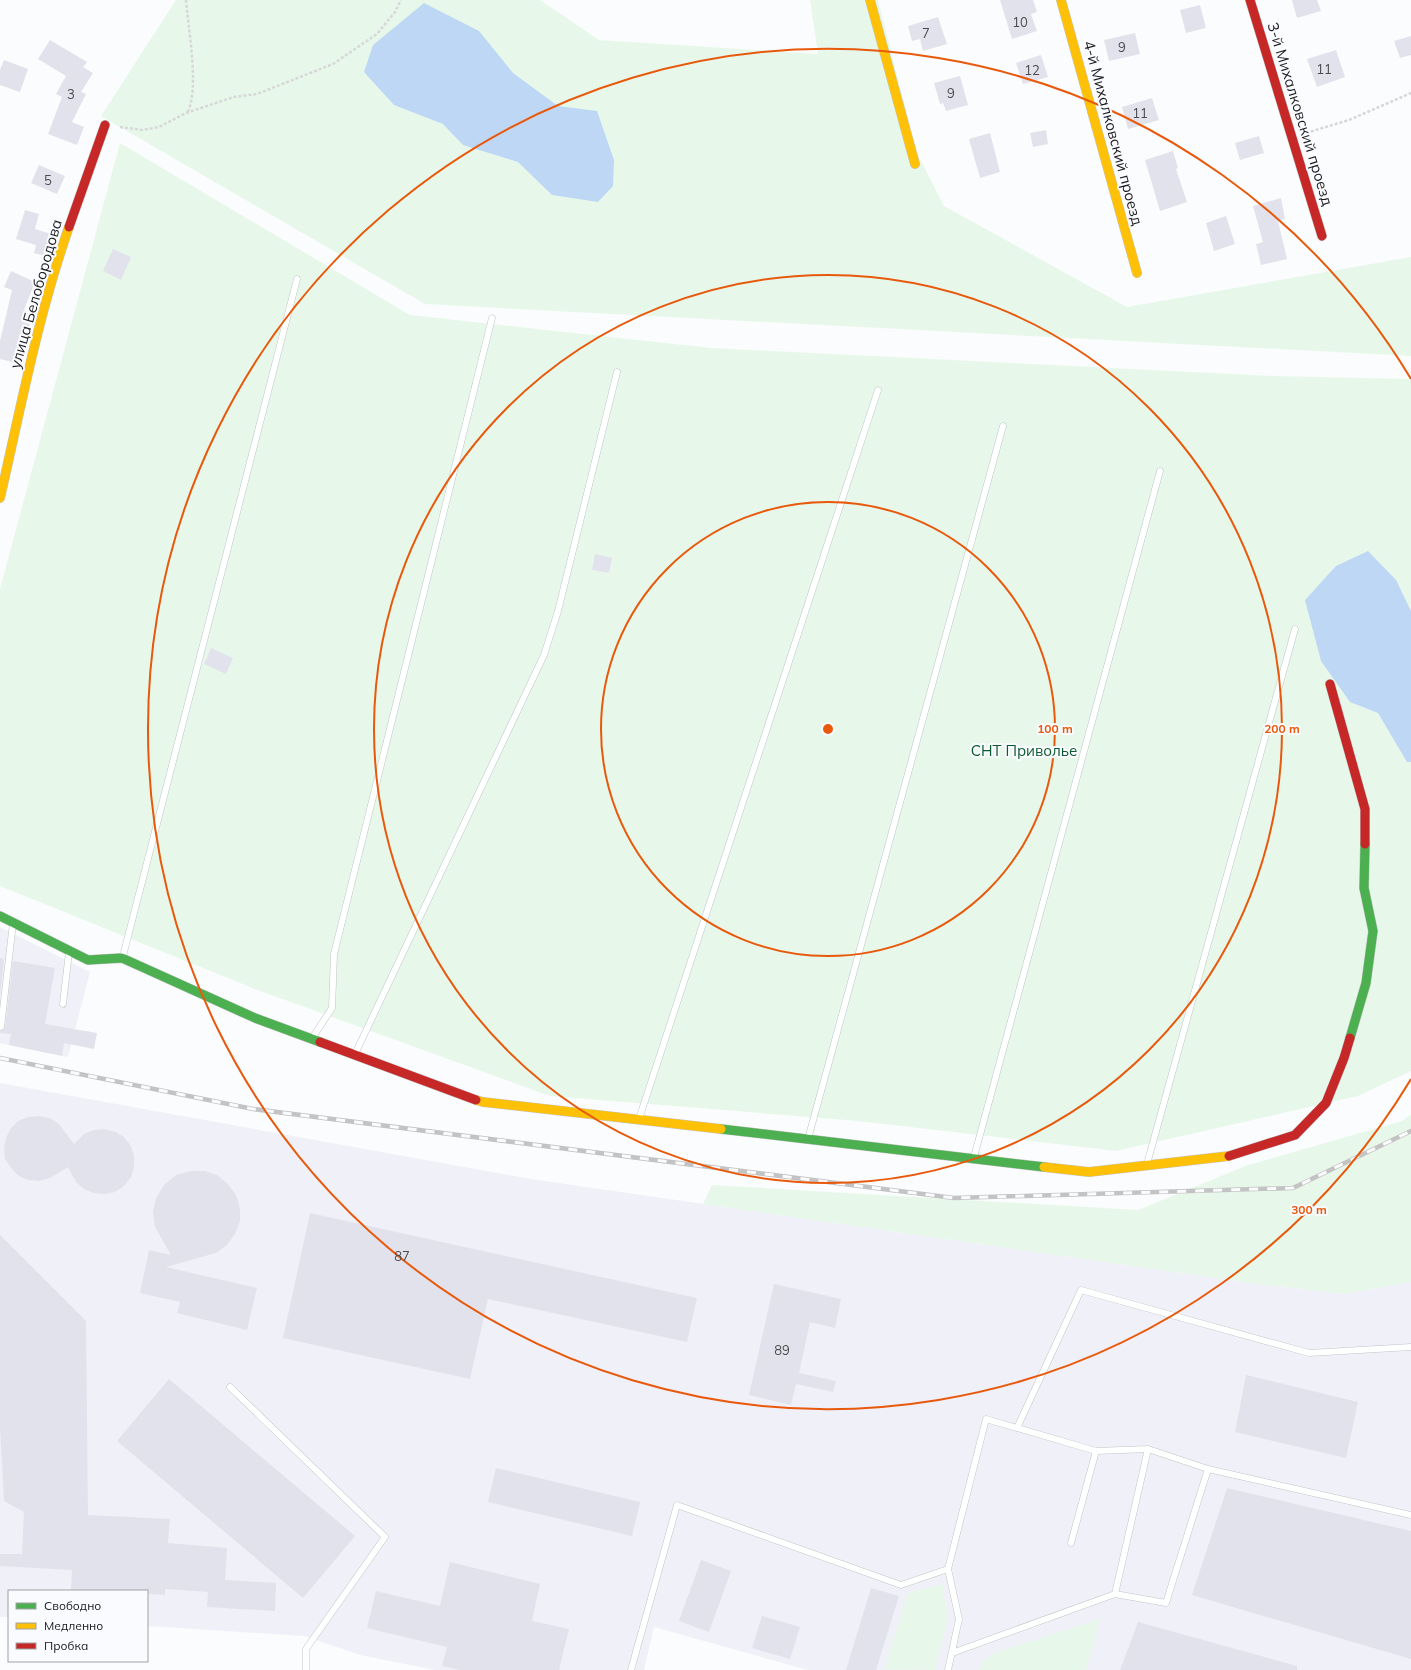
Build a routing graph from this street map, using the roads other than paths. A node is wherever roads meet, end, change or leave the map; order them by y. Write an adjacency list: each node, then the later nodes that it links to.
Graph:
1 (870, 0): 5 (street)
2 (1062, 0): 7 (street, 4-й Михалковский проезд)
3 (1250, 0): 6 (street, 3-й Михалковский проезд)
4 (105, 125): 14 (street, улица Белобородова)
5 (915, 164)
6 (1322, 236)
7 (1137, 273)
8 (298, 279): 20 (lane)
9 (492, 318): 23 (lane)
10 (617, 372): 24 (lane)
11 (878, 390): 25 (lane)
12 (1003, 426): 26 (lane)
13 (1160, 471): 27 (lane)
14 (0, 498)
15 (1295, 629): 28 (lane)
16 (1330, 684): 28 (street)
17 (0, 916): 18 (street)
18 (13, 922): 19 (street); 22 (lane)
19 (69, 951): 20 (street); 21 (lane)
20 (122, 958): 23 (street)
21 (63, 1004)
22 (1, 1027)
23 (312, 1038): 24 (street)
24 (355, 1054): 25 (street)
25 (638, 1121): 26 (street)
26 (807, 1140): 27 (street)
27 (973, 1159): 28 (street)
28 (1147, 1166)
29 (1411, 1347): 31 (lane)
30 (230, 1387): 40 (lane)
31 (1017, 1428): 33 (lane); 37 (lane)
32 (1148, 1449): 33 (lane); 34 (lane); 38 (lane)
33 (1096, 1451): 36 (lane)
34 (1208, 1469): 35 (lane); 38 (lane)
35 (1411, 1515)
36 (1071, 1543)
37 (948, 1569): 39 (lane); 41 (lane)
38 (1115, 1594): 39 (lane)
39 (952, 1653): 42 (lane)
40 (306, 1670)
41 (631, 1670)
42 (948, 1670)

